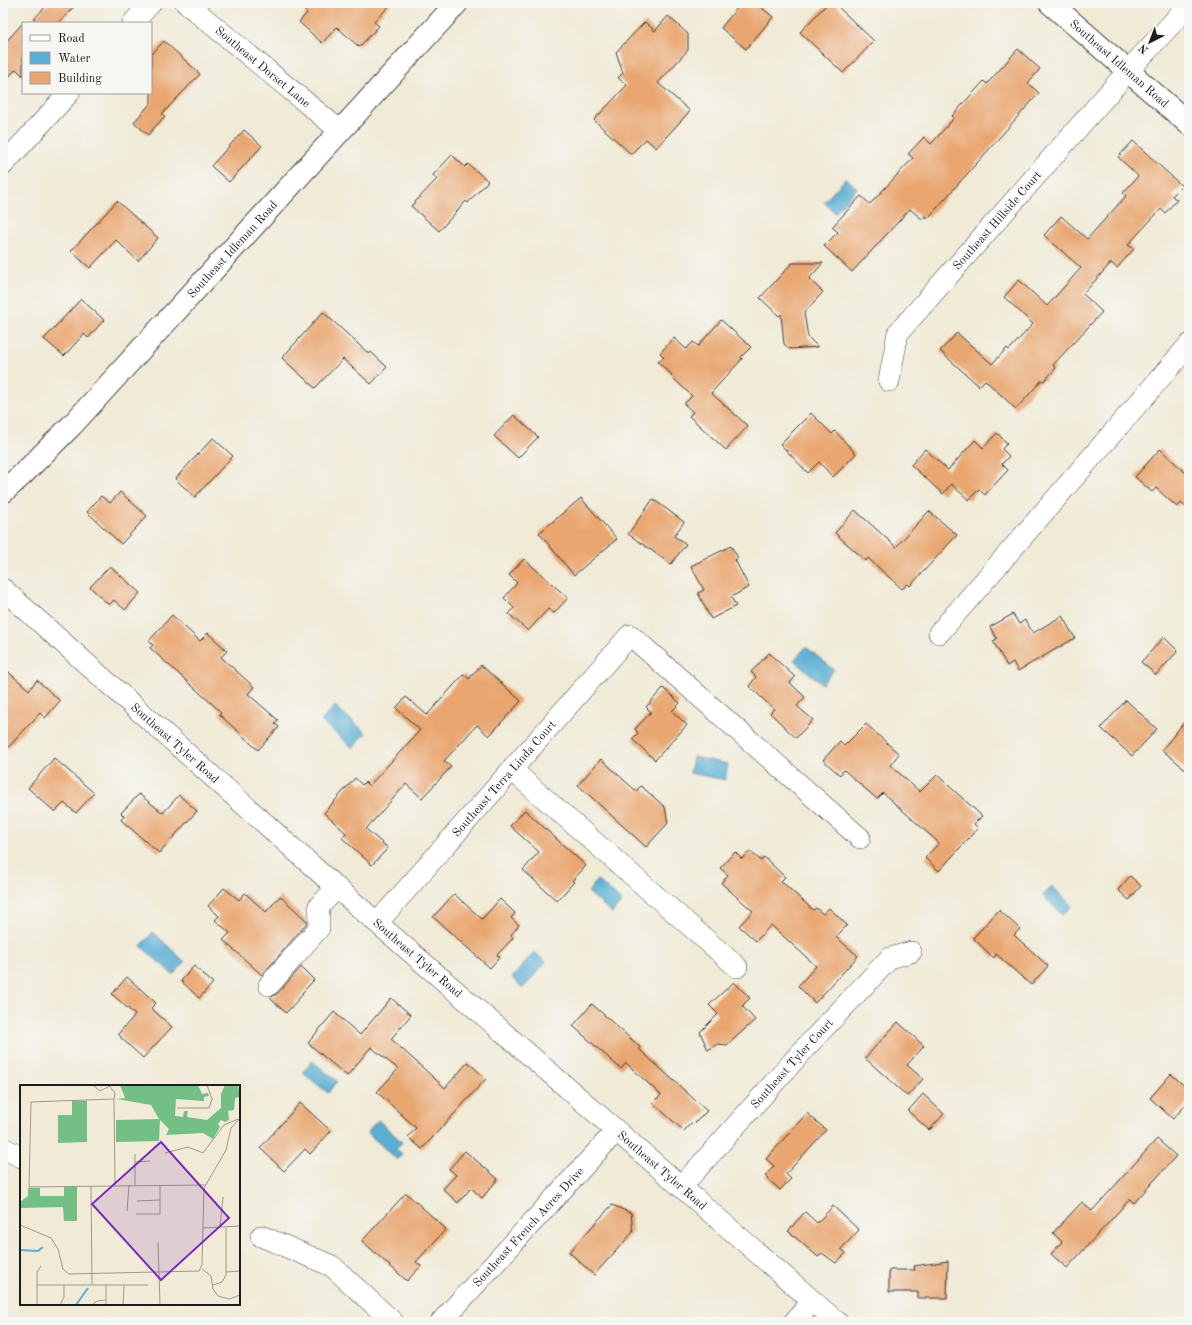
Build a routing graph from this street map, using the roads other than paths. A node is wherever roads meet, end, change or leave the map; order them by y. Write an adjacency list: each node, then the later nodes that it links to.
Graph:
1 (151, 3): 6 (street)
2 (186, 3): 10 (street, Southeast Dorset Lane)
3 (457, 3): 10 (main road, Southeast Idleman Road)
4 (1050, 3): 7 (main road, Southeast Idleman Road)
5 (1189, 5): 7 (street, Southeast Hillside Court)
6 (134, 22)
7 (1128, 71): 9 (main road, Southeast Idleman Road); 13 (street, Southeast Hillside Court)
8 (68, 94): 11 (street)
9 (1189, 124)
10 (339, 130): 14 (main road, Southeast Idleman Road)
11 (3, 165)
12 (1189, 346): 16 (street)
13 (889, 381)
14 (3, 492)
15 (3, 589): 19 (street, Southeast Tyler Road)
16 (939, 633)
17 (512, 770): 18 (street, Southeast Terra Linda Court); 20 (street, Southeast Terra Linda Court); 22 (street)
18 (860, 838)
19 (337, 888): 20 (street, Southeast Tyler Road); 23 (street)
20 (378, 922): 24 (street, Southeast Tyler Road)
21 (911, 952): 27 (street, Southeast Tyler Court)
22 (737, 967)
23 (269, 985)
24 (616, 1131): 27 (street, Southeast Tyler Road); 31 (street, Southeast French Acres Drive)
25 (3, 1148): 26 (street)
26 (20, 1156)
27 (681, 1187): 29 (street, Southeast Tyler Road)
28 (261, 1236): 30 (street)
29 (813, 1301): 32 (street); 33 (street, Southeast Tyler Road)
30 (393, 1322)
31 (441, 1322)
32 (794, 1322)
33 (837, 1322)

